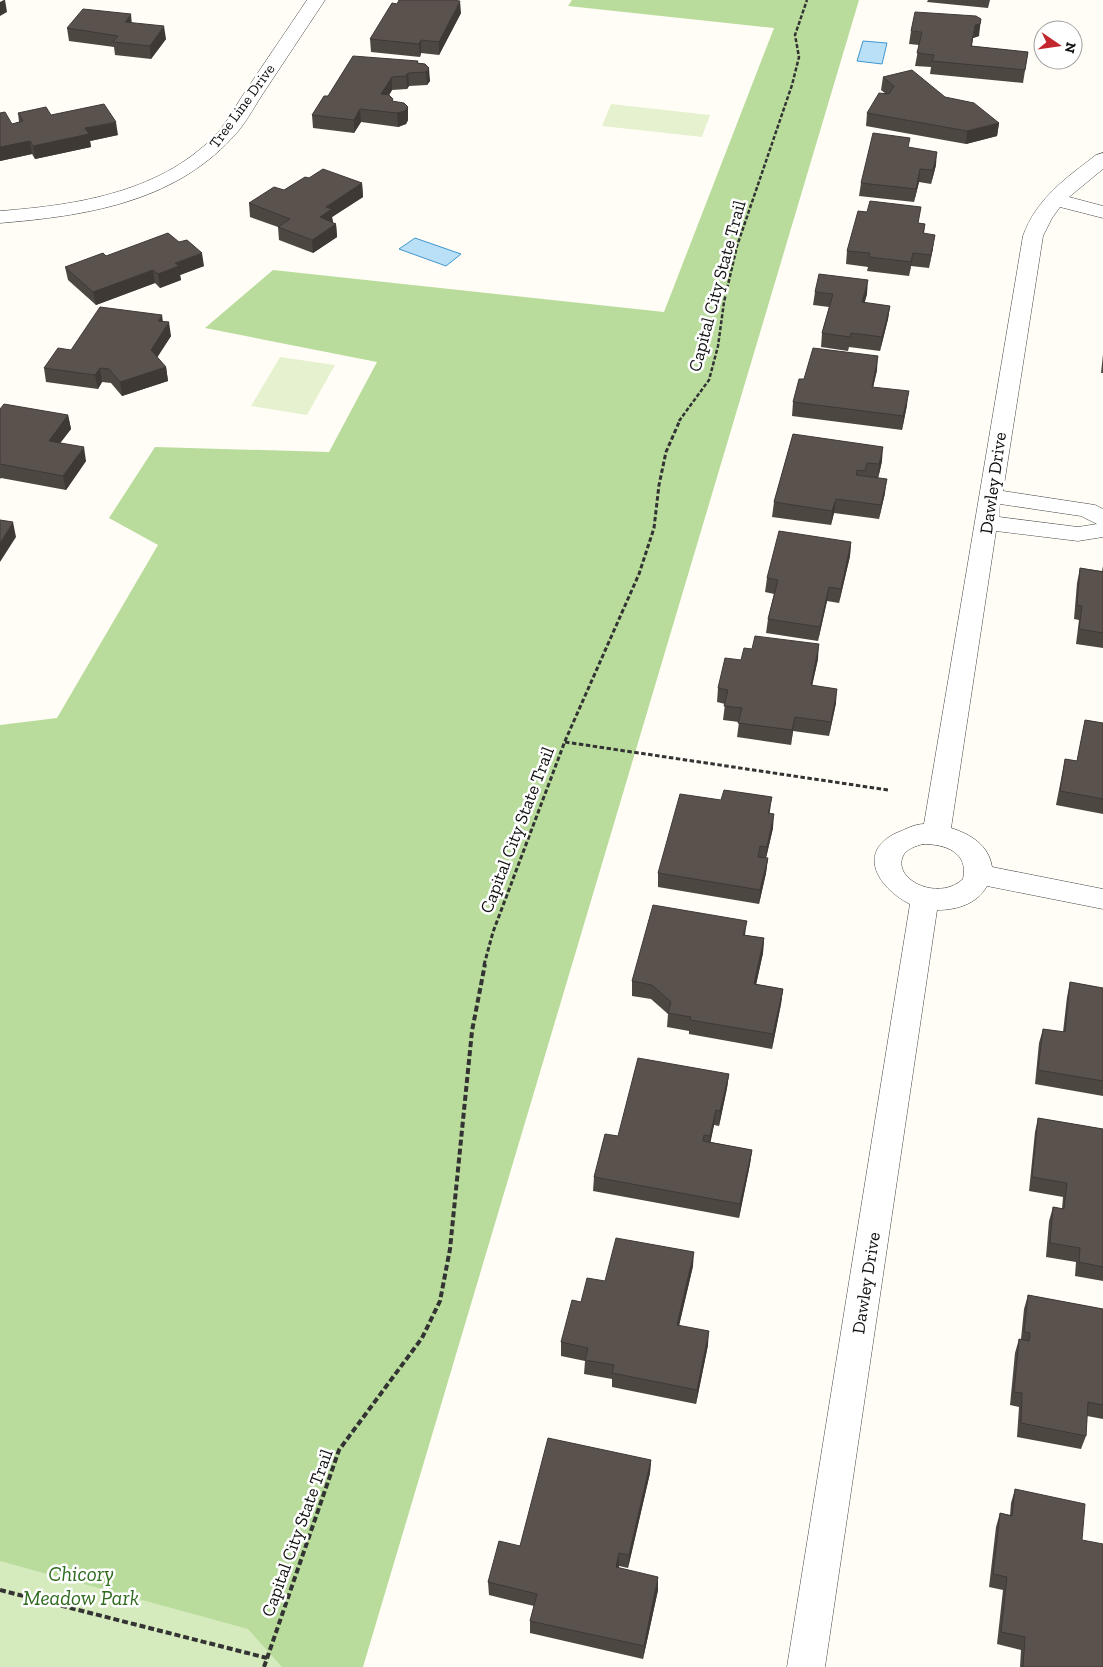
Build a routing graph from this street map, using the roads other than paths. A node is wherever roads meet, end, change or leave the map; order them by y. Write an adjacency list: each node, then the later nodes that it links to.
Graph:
1 (316, 0): 6 (street, Tree Line Drive)
2 (1103, 159): 3 (street, Dawley Drive)
3 (1062, 191): 4 (street); 5 (street); 7 (street, Dawley Drive)
4 (1103, 194)
5 (1103, 212)
6 (0, 217)
7 (991, 496): 8 (street); 9 (street, Dawley Drive)
8 (1103, 518)
9 (987, 523): 10 (street); 11 (street, Dawley Drive)
10 (1103, 530)
11 (936, 834): 12 (street); 13 (street)
12 (980, 875): 13 (street); 14 (street)
13 (925, 899): 15 (street, Dawley Drive)
14 (1103, 899)
15 (806, 1667)

